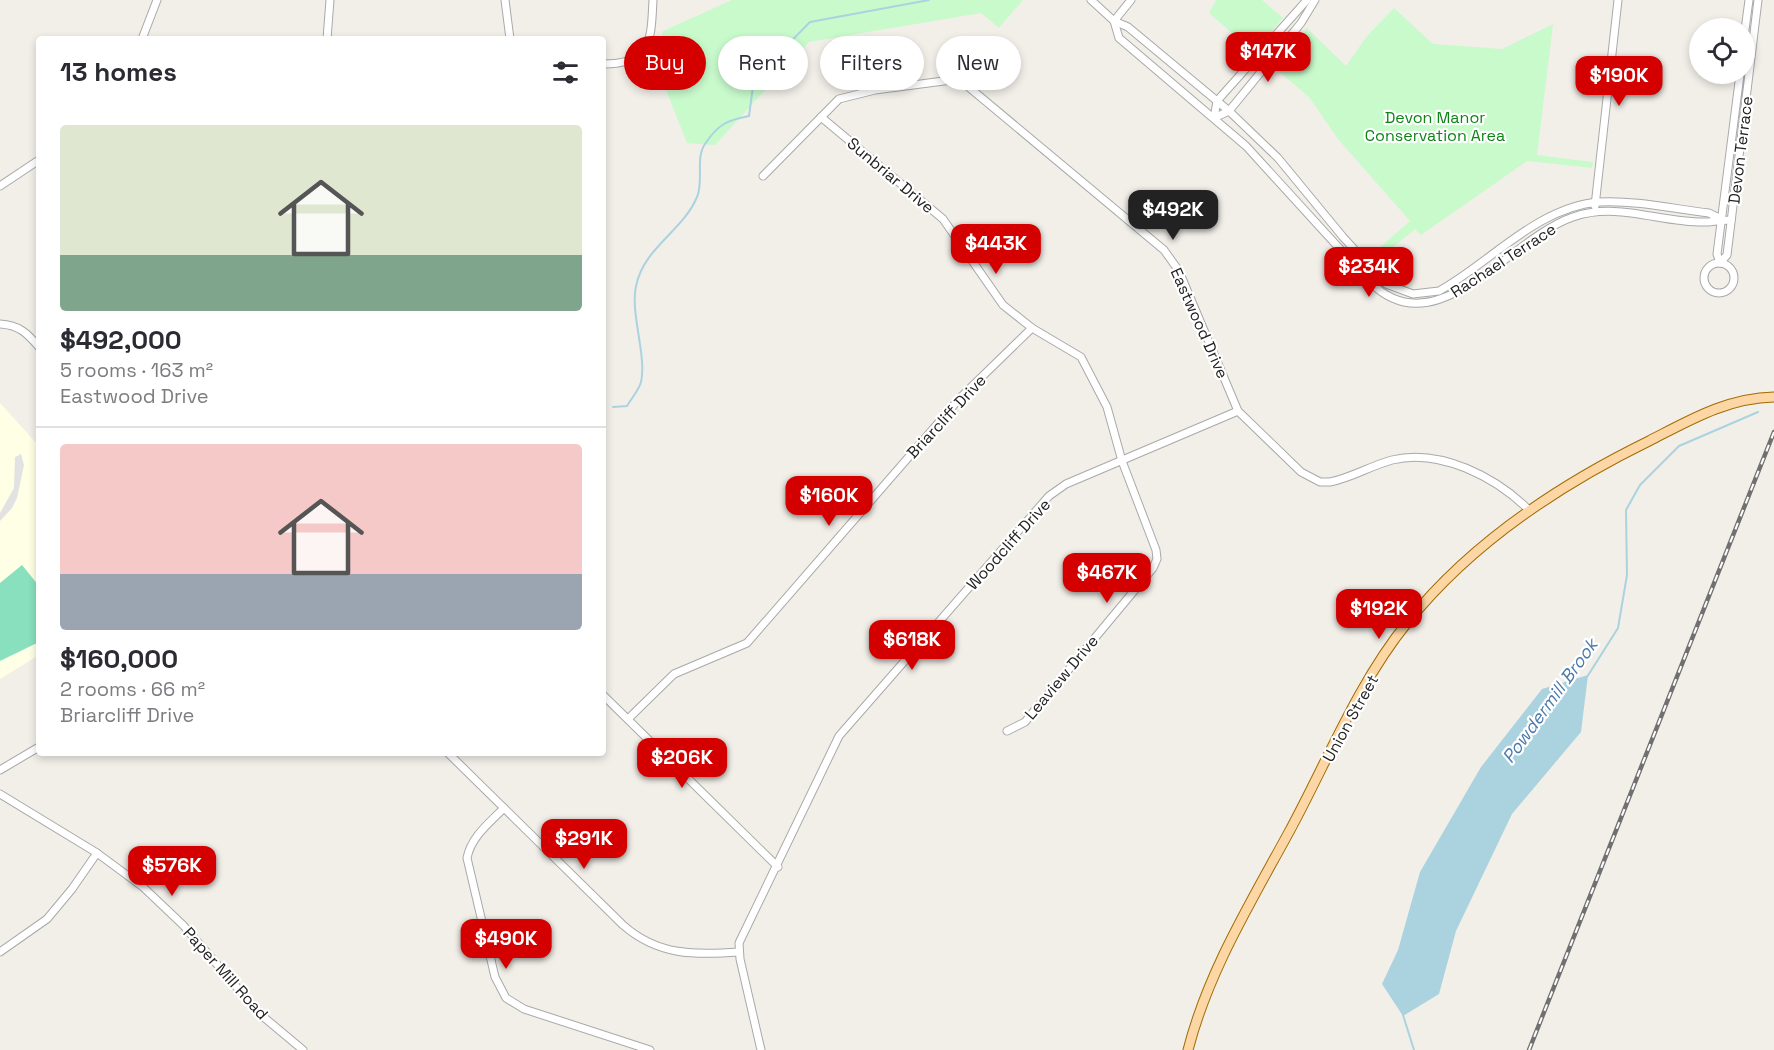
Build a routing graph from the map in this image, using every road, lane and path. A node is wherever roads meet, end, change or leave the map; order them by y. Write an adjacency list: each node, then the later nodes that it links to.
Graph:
1 (158, 0): 14 (street)
2 (330, 0): 15 (street)
3 (505, 0): 16 (street)
4 (653, 0): 17 (street)
5 (1091, 0): 13 (street, Rachael Terrace)
6 (1131, 0): 13 (street)
7 (1307, 0): 19 (street)
8 (1315, 0): 20 (street)
9 (1618, 0): 26 (street)
10 (1749, 0): 12 (street)
11 (1758, 0): 29 (street, Devon Terrace)
12 (1747, 18)
13 (1114, 21): 19 (street, Rachael Terrace); 22 (street, Rachael Terrace)
14 (143, 36)
15 (327, 36)
16 (510, 36)
17 (606, 63)
18 (1739, 84): 28 (street, Devon Terrace)
19 (1217, 101): 20 (street, Rachael Terrace); 22 (street)
20 (1229, 111): 22 (street); 26 (street, Rachael Terrace)
21 (821, 117): 24 (street, Eastwood Drive); 32 (street, Sunbriar Drive); 35 (street, Eastwood Drive)
22 (1214, 118): 27 (street, Rachael Terrace)
23 (36, 162): 25 (street)
24 (763, 176)
25 (0, 186)
26 (1596, 203): 27 (street); 28 (street, Rachael Terrace)
27 (1595, 211): 28 (street, Rachael Terrace)
28 (1721, 219): 29 (street, Rachael Terrace); 30 (street, Devon Terrace)
29 (1731, 220): 30 (street, Devon Terrace)
30 (1720, 263): 30 (street, Devon Terrace)
31 (0, 324): 33 (street)
32 (1032, 328): 36 (street, Sunbriar Drive); 39 (street, Briarcliff Drive)
33 (36, 344)
34 (1774, 397): 37 (main road, Union Street)
35 (1238, 411): 36 (street, Woodcliff Drive); 37 (street, Eastwood Drive)
36 (1122, 461): 40 (street, Leaview Drive); 47 (street, Woodcliff Drive)
37 (1530, 511): 53 (main road, Union Street)
38 (606, 698): 39 (street)
39 (628, 720): 47 (street)
40 (1007, 731)
41 (36, 749): 43 (street)
42 (451, 756): 45 (street)
43 (0, 770)
44 (0, 794): 46 (street, Paper Mill Road)
45 (504, 808): 49 (street); 51 (street)
46 (97, 853): 48 (street); 50 (street, Paper Mill Road)
47 (778, 867): 49 (street, Woodcliff Drive)
48 (0, 952)
49 (739, 952): 52 (street)
50 (303, 1050)
51 (650, 1050)
52 (761, 1050)
53 (1188, 1050)

